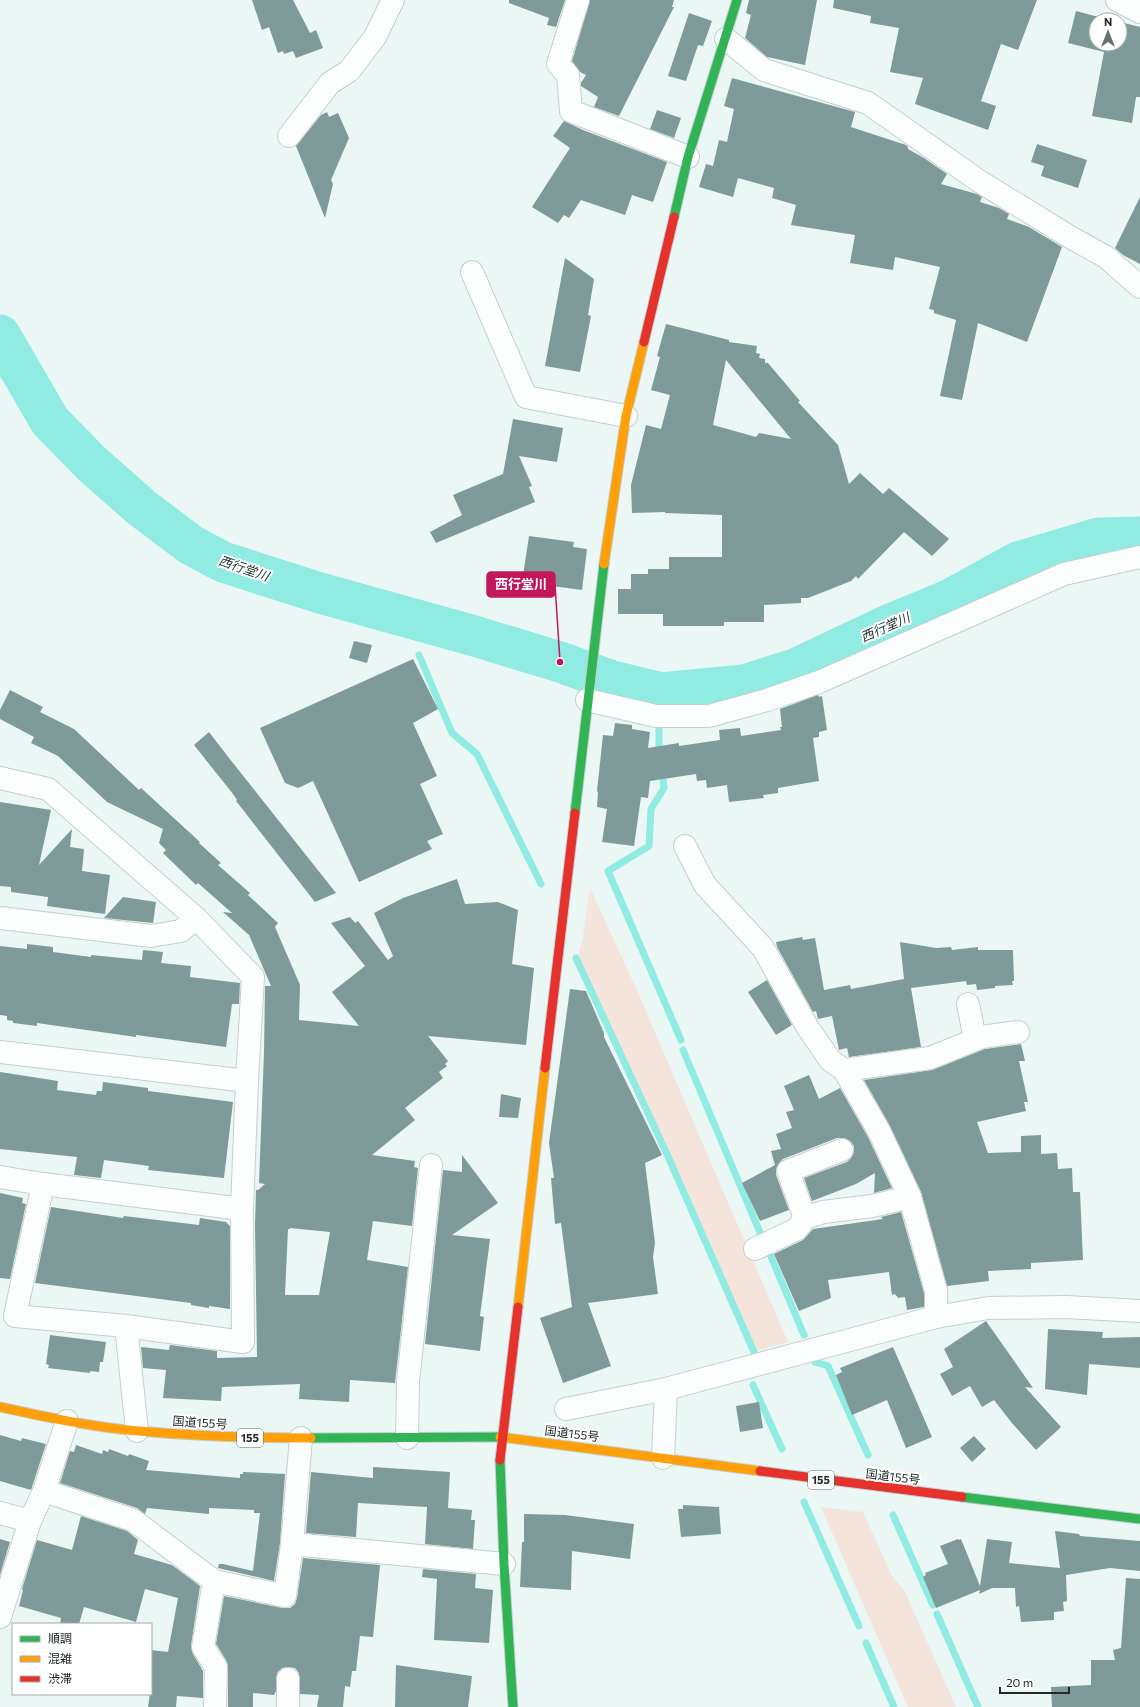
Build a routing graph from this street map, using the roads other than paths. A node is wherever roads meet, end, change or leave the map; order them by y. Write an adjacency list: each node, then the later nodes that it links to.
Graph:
1 (393, 0): 7 (street)
2 (578, 0): 8 (street)
3 (737, 0): 6 (main road)
4 (1117, 0): 5 (street)
5 (1140, 12)
6 (726, 39): 8 (main road); 10 (street)
7 (289, 136)
8 (688, 157): 11 (main road)
9 (472, 272): 11 (street)
10 (1140, 287)
11 (626, 416): 13 (main road)
12 (1140, 557): 13 (street)
13 (587, 695): 40 (main road)
14 (0, 778): 17 (street)
15 (685, 846): 22 (street)
16 (0, 918): 17 (street)
17 (196, 918): 23 (street)
18 (968, 1004): 20 (street)
19 (1018, 1032): 20 (street)
20 (976, 1039): 22 (street)
21 (0, 1052): 23 (street)
22 (844, 1070): 28 (street)
23 (247, 1081): 29 (street)
24 (842, 1150): 30 (street)
25 (431, 1165): 42 (street)
26 (0, 1177): 27 (street)
27 (43, 1184): 29 (street); 34 (street)
28 (910, 1197): 30 (street); 33 (street)
29 (242, 1209): 34 (street)
30 (805, 1218): 31 (street)
31 (755, 1248)
32 (1140, 1311): 33 (street)
33 (936, 1317): 35 (street)
34 (126, 1326): 39 (street)
35 (666, 1389): 37 (street); 43 (street)
36 (0, 1407): 38 (main road, 国道155号 / 155)
37 (566, 1409)
38 (67, 1421): 39 (main road, 国道155号 / 155); 44 (street)
39 (137, 1431): 41 (main road, 国道155号 / 155)
40 (503, 1437): 42 (main road, 国道155号 / 155); 43 (main road, 国道155号 / 155); 49 (main road)
41 (301, 1438): 42 (main road, 国道155号 / 155); 48 (street)
42 (407, 1438)
43 (663, 1458): 46 (main road, 国道155号 / 155)
44 (44, 1491): 47 (street); 50 (street)
45 (0, 1513): 47 (street)
46 (1140, 1519)
47 (30, 1521): 51 (street)
48 (292, 1544): 49 (street); 50 (street)
49 (504, 1564): 55 (main road)
50 (214, 1581): 53 (street)
51 (0, 1617)
52 (288, 1678): 54 (street)
53 (215, 1707)
54 (288, 1707)
55 (512, 1707)

